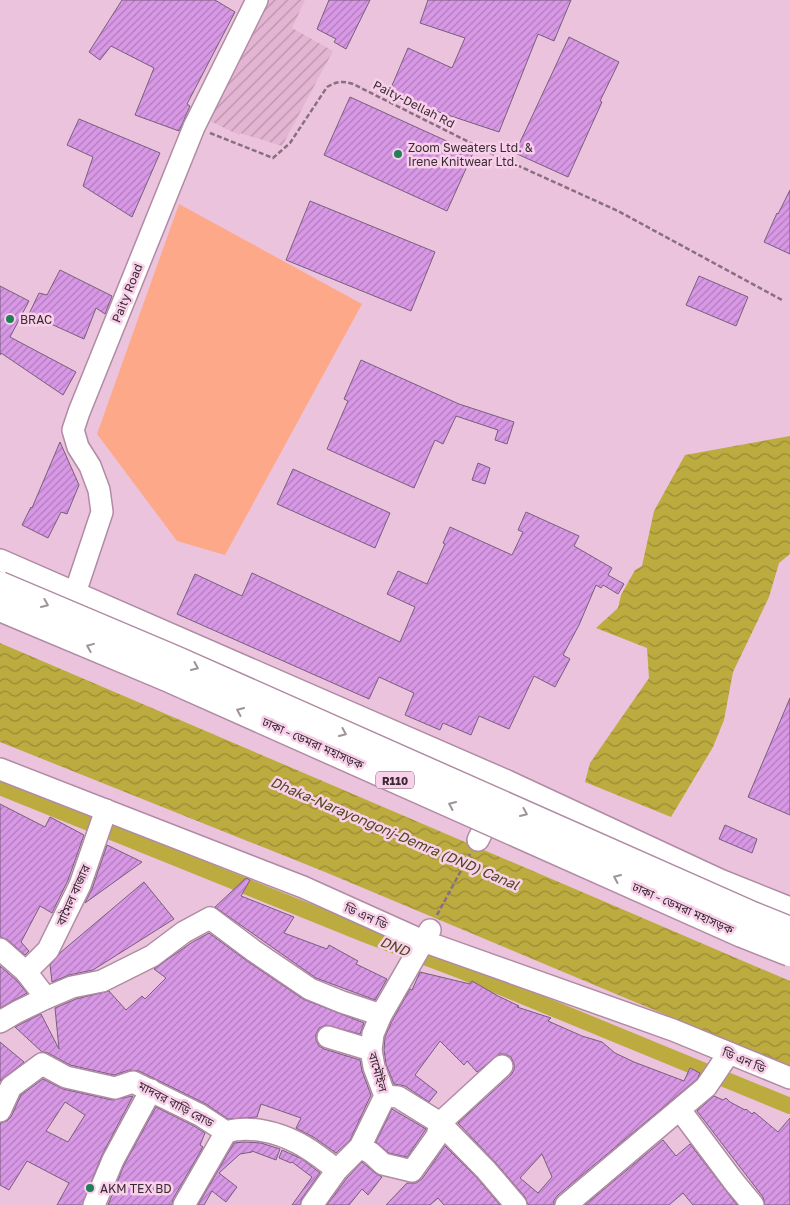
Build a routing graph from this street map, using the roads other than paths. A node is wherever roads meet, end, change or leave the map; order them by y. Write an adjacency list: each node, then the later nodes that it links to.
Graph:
1 (257, 0): 4 (street, Paity Road)
2 (0, 560): 4 (street)
3 (0, 585): 11 (main road, ঢাকা - ডেমরা মহাসড়ক / R110, one-way to 11, bridge)
4 (75, 594): 7 (street)
5 (0, 608): 14 (main road, ঢাকা - ডেমরা মহাসড়ক / R110, one-way to 5, bridge)
6 (0, 769): 8 (street, ডি এন ডি)
7 (507, 781): 9 (street); 10 (street)
8 (106, 810): 12 (street, ডি এন ডি); 15 (street, বামৈল বাজার)
9 (478, 840)
10 (790, 908)
11 (790, 930)
12 (426, 935): 17 (street, বামৌইল); 21 (street, ডি এন ডি)
13 (0, 949): 15 (street)
14 (790, 953)
15 (26, 972): 16 (street)
16 (46, 998): 17 (street); 18 (street)
17 (381, 1015): 20 (street, বামৌইল)
18 (0, 1022)
19 (328, 1037): 20 (street)
20 (371, 1050): 25 (street, বামৌইল)
21 (729, 1053): 23 (street, ডি এন ডি); 26 (street)
22 (502, 1066): 28 (street)
23 (790, 1078)
24 (152, 1090): 27 (street, মাদবর বাড়ি রোড); 29 (street, মাদবর বাড়ি রোড); 32 (street)
25 (386, 1096): 28 (street); 30 (street, বামৌইল)
26 (680, 1110): 36 (street); 37 (street)
27 (0, 1111)
28 (440, 1123): 30 (street); 35 (street)
29 (226, 1132): 31 (street, মাদবর বাড়ি রোড); 33 (street)
30 (360, 1147): 31 (street, বামৌইল)
31 (338, 1170): 34 (street, বামৌইল)
32 (94, 1205)
33 (184, 1205)
34 (312, 1205)
35 (516, 1205)
36 (566, 1205)
37 (753, 1205)

